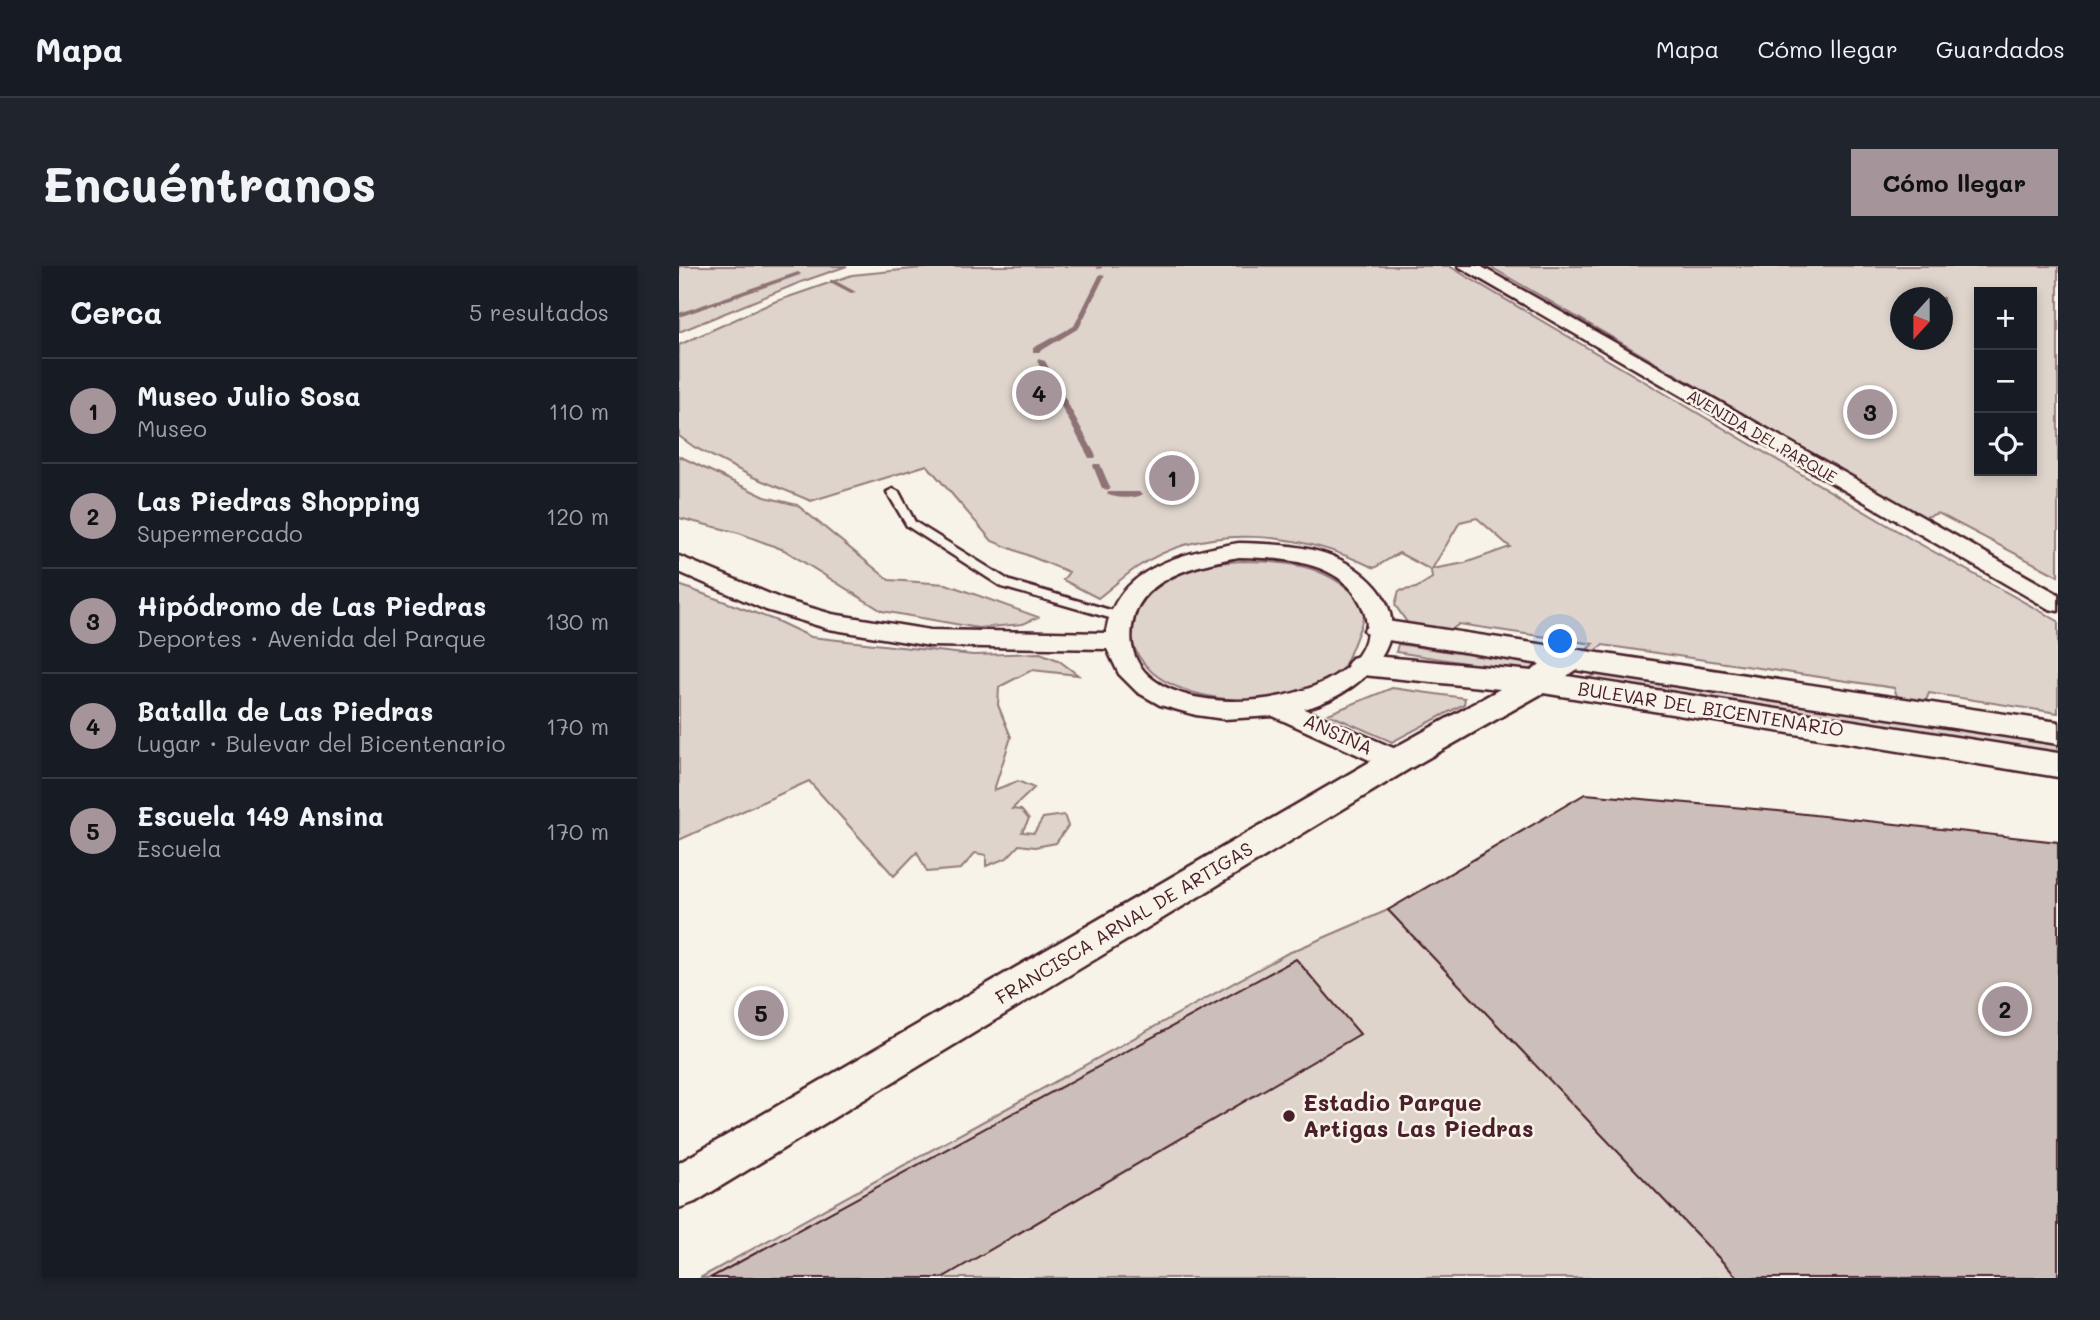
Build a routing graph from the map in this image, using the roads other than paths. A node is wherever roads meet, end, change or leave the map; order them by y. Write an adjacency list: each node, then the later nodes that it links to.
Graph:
1 (1467, 266): 4 (street, AVENIDA DEL PARQUE)
2 (893, 492): 5 (lane)
3 (679, 563): 5 (street)
4 (2058, 604)
5 (1119, 629): 6 (street); 10 (street)
6 (1380, 630): 7 (street, BULEVAR DEL BICENTENARIO); 8 (street)
7 (1569, 659): 9 (street, FRANCISCA ARNAL DE ARTIGAS); 11 (street, BULEVAR DEL BICENTENARIO)
8 (1363, 665): 9 (street, BULEVAR DEL BICENTENARIO); 10 (street)
9 (1538, 682): 12 (street, FRANCISCA ARNAL DE ARTIGAS); 13 (street, BULEVAR DEL BICENTENARIO)
10 (1278, 708): 12 (street, ANSINA)
11 (2058, 733)
12 (1397, 761): 14 (street, FRANCISCA ARNAL DE ARTIGAS)
13 (2058, 765)
14 (679, 1187)

